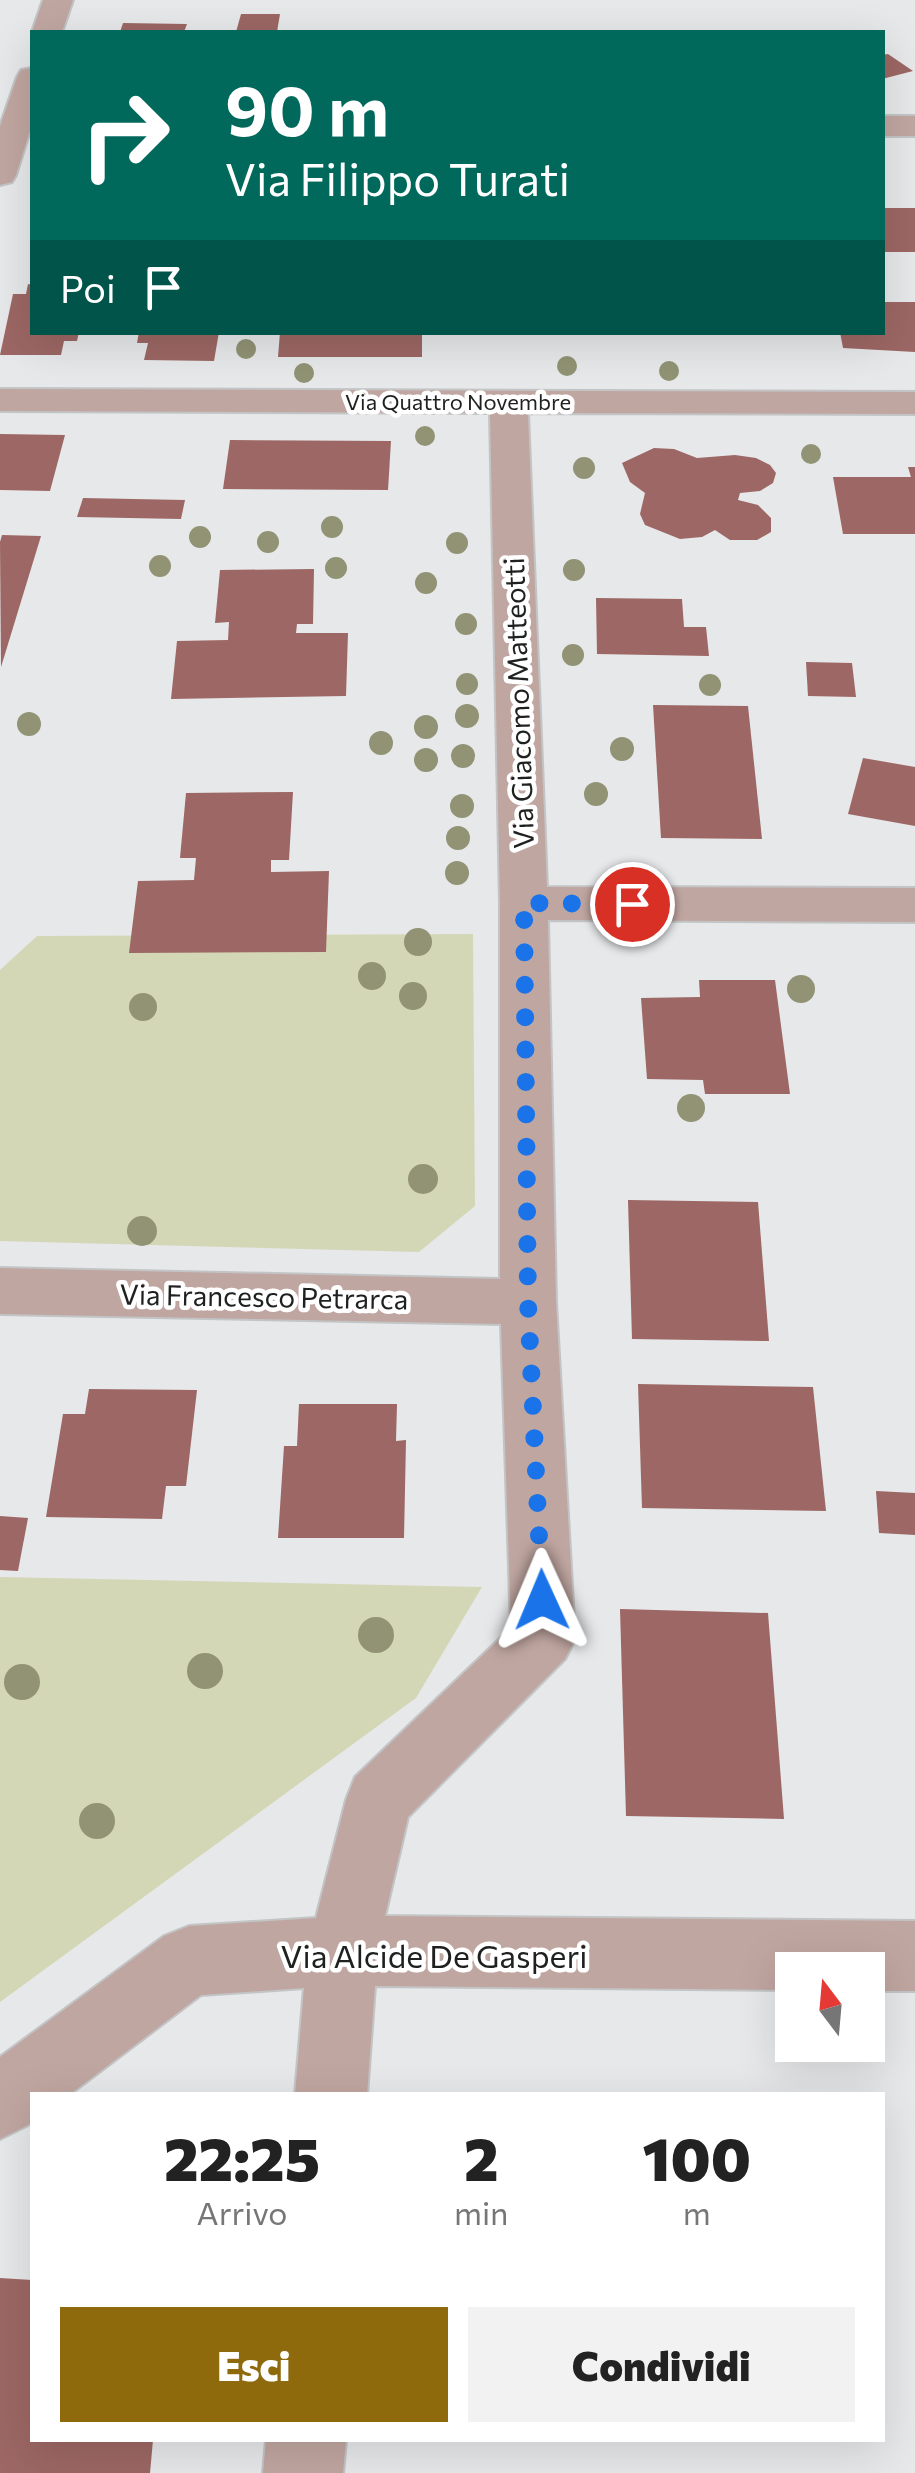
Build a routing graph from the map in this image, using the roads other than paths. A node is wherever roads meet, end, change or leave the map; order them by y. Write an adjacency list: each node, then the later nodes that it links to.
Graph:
1 (58, 0): 2 (street)
2 (48, 30)
3 (30, 83): 6 (street)
4 (885, 126): 5 (street)
5 (915, 126)
6 (16, 127): 7 (street)
7 (0, 175)
8 (0, 400): 9 (street, Via Quattro Novembre)
9 (508, 401): 10 (street, Via Quattro Novembre); 11 (street, Via Giacomo Matteotti)
10 (915, 403)
11 (524, 903): 12 (street); 14 (street, Via Giacomo Matteotti)
12 (915, 905)
13 (0, 1291): 14 (street, Via Francesco Petrarca)
14 (528, 1302): 15 (street, Via Giacomo Matteotti)
15 (342, 1951): 16 (street, Via Alcide De Gasperi); 17 (street, Via Giacomo Matteotti); 18 (street, Via Alcide De Gasperi)
16 (915, 1956)
17 (331, 2092)
18 (0, 2102)
19 (306, 2442): 20 (street)
20 (303, 2473)

